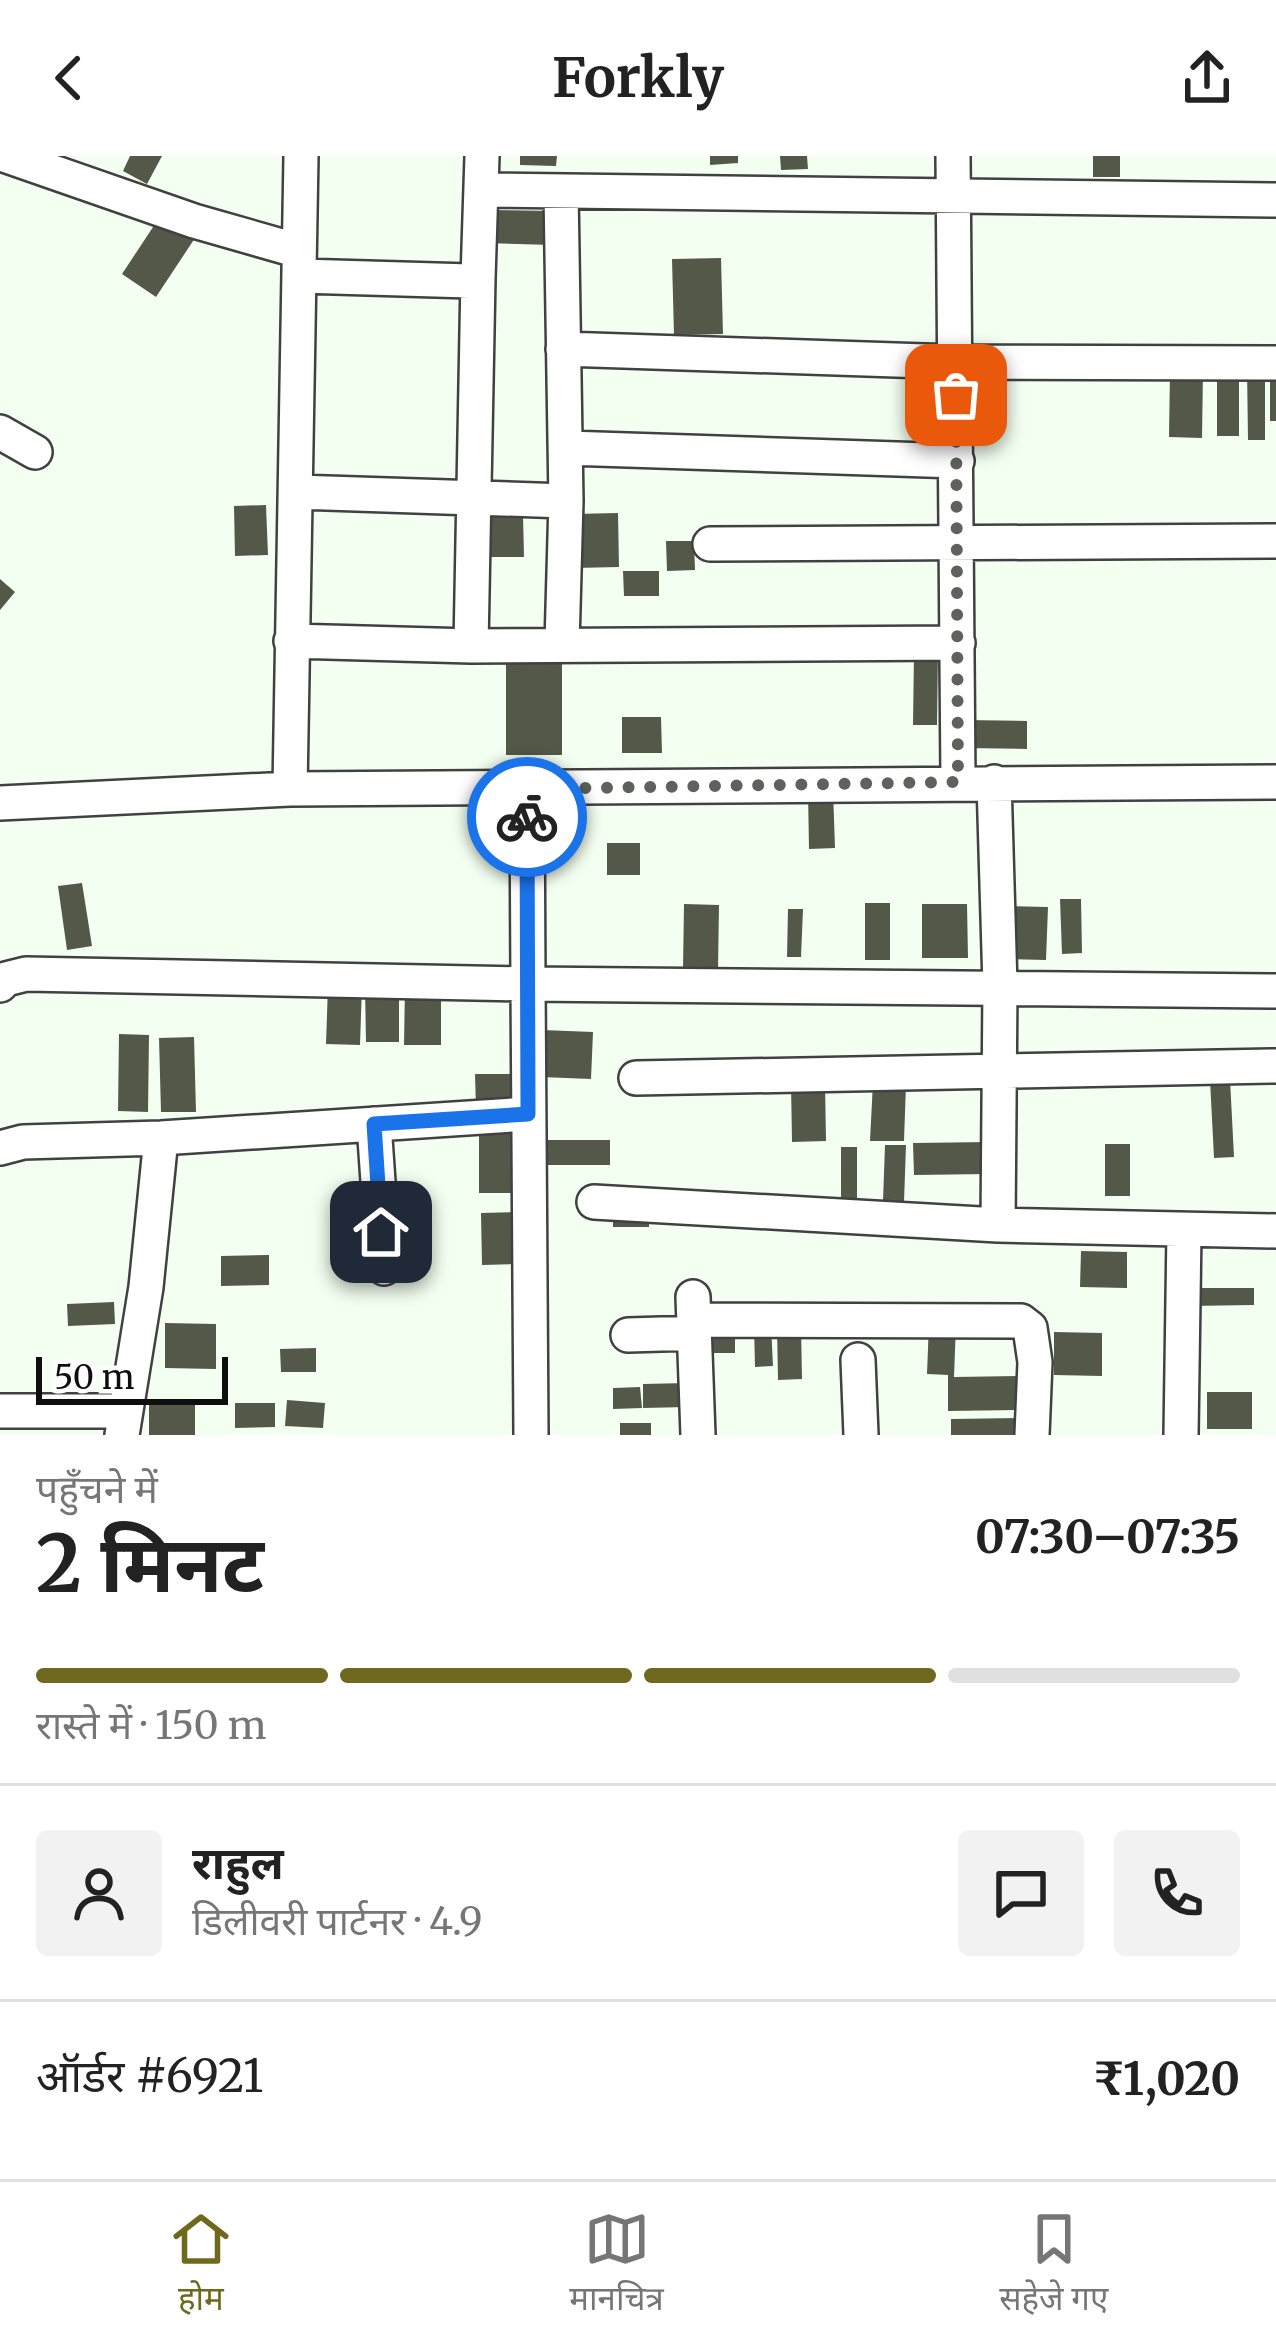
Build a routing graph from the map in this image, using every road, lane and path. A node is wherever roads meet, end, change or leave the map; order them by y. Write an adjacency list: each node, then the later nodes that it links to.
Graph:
1 (301, 156): 8 (street)
2 (952, 156): 6 (street)
3 (15, 157): 8 (street)
4 (482, 173): 5 (street); 9 (street)
5 (561, 191): 6 (street); 10 (street)
6 (952, 198): 7 (street); 11 (street)
7 (1276, 200)
8 (299, 263): 9 (street); 17 (street)
9 (478, 278): 18 (street)
10 (563, 349): 11 (street); 14 (street)
11 (955, 362): 12 (street); 16 (street)
12 (1276, 363)
13 (0, 432): 15 (street)
14 (567, 448): 16 (street); 19 (street)
15 (35, 452)
16 (957, 461): 21 (street)
17 (297, 492): 18 (street); 23 (street)
18 (476, 498): 19 (street); 26 (street)
19 (566, 502): 25 (street)
20 (1276, 541): 21 (street)
21 (958, 542): 22 (street); 24 (street)
22 (710, 544)
23 (291, 641): 26 (street); 30 (street)
24 (958, 643): 25 (street); 27 (street)
25 (562, 644): 26 (street)
26 (471, 646)
27 (958, 782): 28 (street); 31 (street)
28 (994, 782): 29 (street); 35 (street)
29 (1276, 782)
30 (290, 789): 31 (street); 32 (street)
31 (527, 789): 33 (street)
32 (0, 803)
33 (528, 984): 34 (street); 35 (street); 40 (street)
34 (0, 985)
35 (1000, 986): 36 (street); 38 (street)
36 (1276, 991)
37 (1276, 1066): 38 (street)
38 (999, 1073): 39 (street); 46 (street)
39 (636, 1078)
40 (528, 1114): 41 (street); 55 (street)
41 (374, 1124): 43 (street); 49 (street)
42 (0, 1125): 44 (street)
43 (161, 1138): 44 (street); 54 (street)
44 (0, 1148)
45 (594, 1202): 46 (street)
46 (998, 1225): 47 (street)
47 (1184, 1231): 48 (street); 59 (street)
48 (1276, 1232)
49 (384, 1268)
50 (694, 1317): 51 (street); 56 (street); 58 (street)
51 (628, 1335)
52 (858, 1360): 57 (street)
53 (0, 1411): 54 (street)
54 (123, 1423)
55 (531, 1435)
56 (698, 1435)
57 (861, 1435)
58 (1032, 1435)
59 (1181, 1435)

